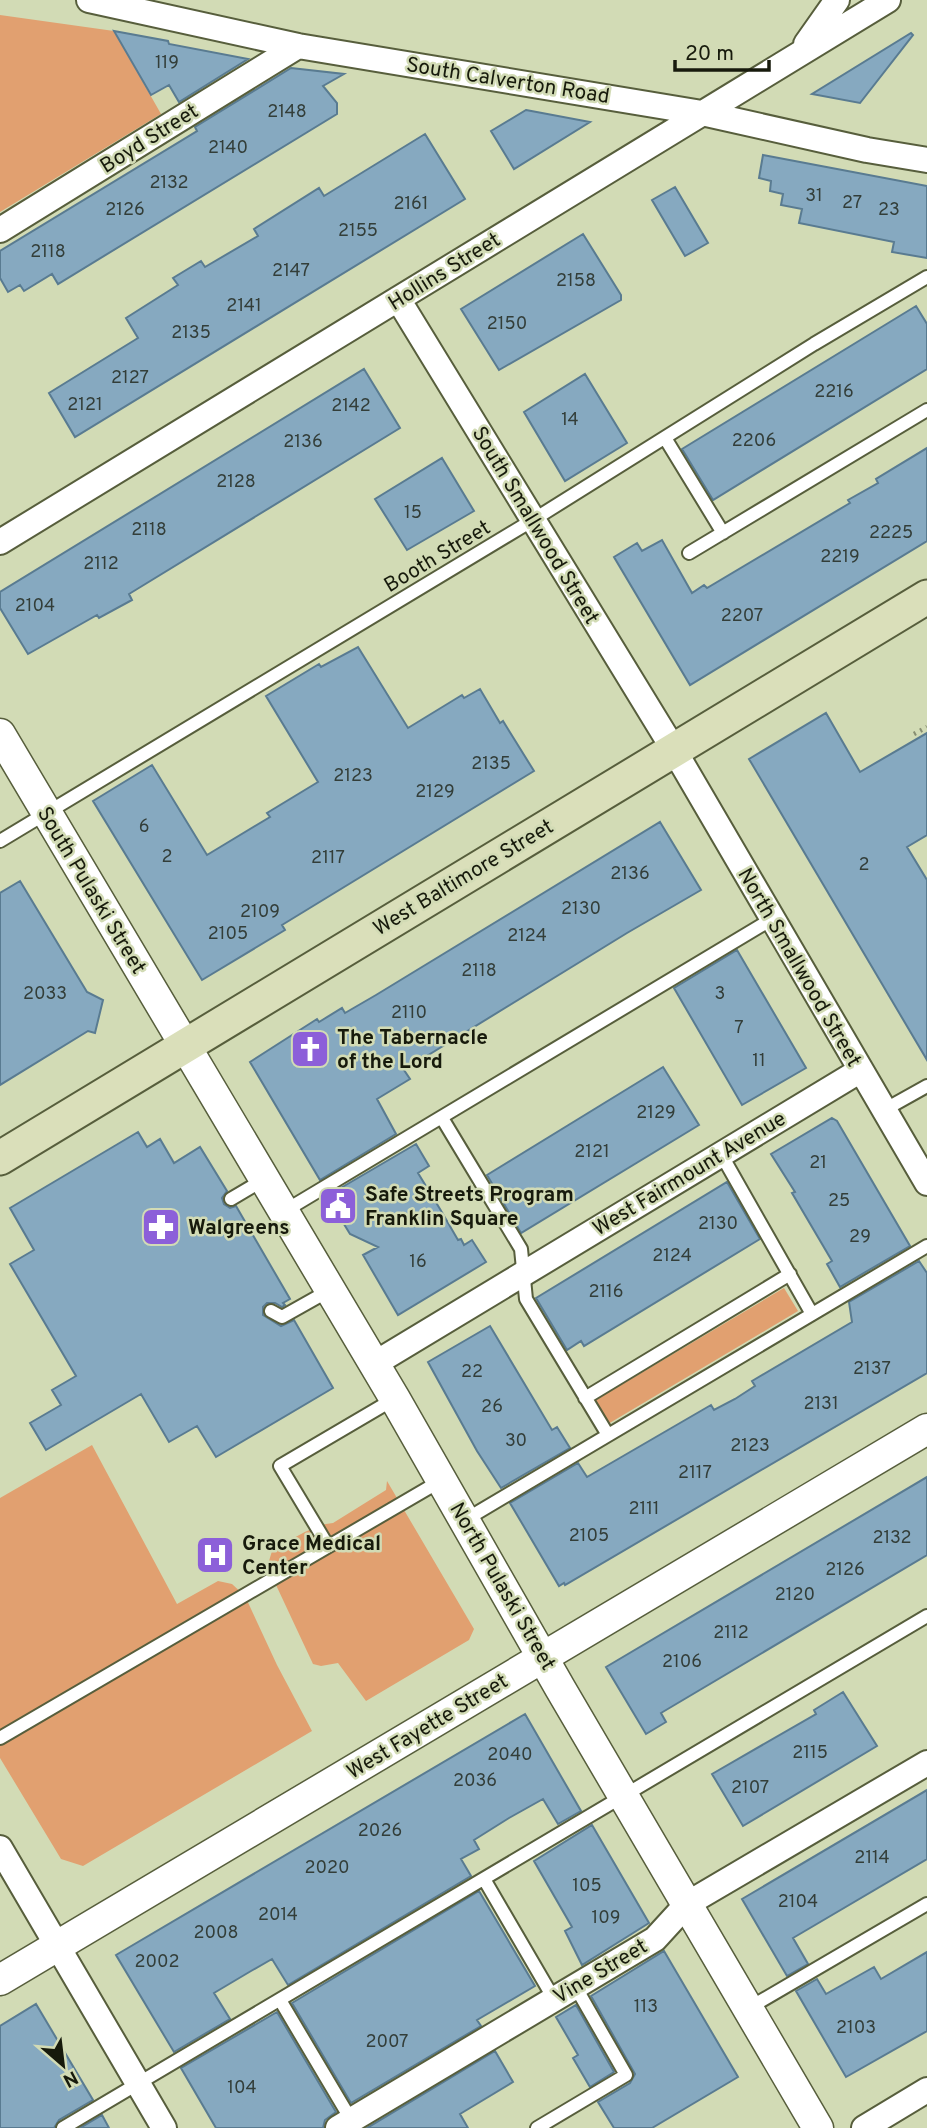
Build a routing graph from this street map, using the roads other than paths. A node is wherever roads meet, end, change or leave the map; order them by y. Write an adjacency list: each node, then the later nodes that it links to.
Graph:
1 (89, 0): 4 (street, South Calverton Road)
2 (837, 0): 5 (street)
3 (888, 0): 5 (street, Hollins Street)
4 (298, 46): 6 (street, South Calverton Road); 8 (street, Boyd Street)
5 (800, 53): 6 (street, Hollins Street)
6 (702, 113): 7 (street, South Calverton Road); 10 (street, Hollins Street)
7 (927, 160)
8 (0, 230)
9 (927, 277): 12 (lane, Booth Street)
10 (398, 299): 13 (street, South Smallwood Street); 15 (street, Hollins Street)
11 (927, 410): 14 (lane)
12 (665, 438): 13 (lane, Booth Street); 14 (lane)
13 (533, 520): 19 (street, South Smallwood Street); 20 (lane, Booth Street)
14 (723, 533): 16 (lane)
15 (0, 542)
16 (690, 553)
17 (927, 597): 19 (main road, West Baltimore Street)
18 (0, 734): 20 (street, South Pulaski Street)
19 (674, 750): 22 (street, North Smallwood Street); 23 (main road, West Baltimore Street)
20 (46, 814): 21 (lane, Booth Street); 23 (street, South Pulaski Street)
21 (0, 841)
22 (772, 919): 24 (street, North Smallwood Street); 27 (lane)
23 (185, 1046): 29 (main road, West Baltimore Street); 30 (street, North Pulaski Street)
24 (861, 1070): 26 (street, North Smallwood Street); 28 (street, West Fairmount Avenue)
25 (927, 1086): 26 (lane)
26 (884, 1110): 31 (street, North Smallwood Street)
27 (442, 1118): 33 (lane); 35 (lane)
28 (721, 1154): 35 (street, West Fairmount Avenue); 36 (lane)
29 (0, 1158)
30 (264, 1180): 32 (lane); 33 (street, North Pulaski Street)
31 (927, 1183)
32 (231, 1199)
33 (283, 1213): 37 (street, North Pulaski Street)
34 (927, 1246): 39 (lane)
35 (523, 1274): 40 (street, West Fairmount Avenue); 41 (lane)
36 (790, 1274): 39 (lane); 41 (lane)
37 (330, 1290): 38 (lane); 40 (street, North Pulaski Street)
38 (271, 1311)
39 (813, 1314): 44 (lane)
40 (374, 1364): 42 (street, North Pulaski Street)
41 (585, 1398): 44 (lane)
42 (395, 1399): 45 (street, North Pulaski Street); 47 (lane)
43 (927, 1429): 49 (street, West Fayette Street)
44 (608, 1435): 46 (lane)
45 (442, 1479): 46 (street, North Pulaski Street); 47 (lane)
46 (465, 1520): 49 (street, North Pulaski Street)
47 (328, 1546): 50 (lane)
48 (927, 1616): 52 (lane)
49 (543, 1657): 52 (street, North Pulaski Street); 57 (street, West Fayette Street)
50 (0, 1738)
51 (927, 1763): 55 (street, Vine Street)
52 (624, 1796): 54 (lane); 55 (street, North Pulaski Street)
53 (0, 1848): 57 (street)
54 (484, 1879): 60 (lane); 61 (lane)
55 (687, 1904): 59 (street, Vine Street); 62 (street, North Pulaski Street)
56 (927, 1904): 62 (lane)
57 (58, 1946): 58 (street, West Fayette Street); 63 (street)
58 (0, 1980)
59 (575, 1986): 60 (street, Vine Street); 68 (lane)
60 (554, 1999): 65 (street, Vine Street)
61 (280, 2000): 63 (lane); 65 (lane)
62 (748, 2008): 69 (street, North Pulaski Street)
63 (138, 2083): 66 (lane); 67 (street)
64 (927, 2091): 70 (street)
65 (349, 2125)
66 (62, 2128)
67 (164, 2128)
68 (537, 2128)
69 (818, 2128)
70 (864, 2128)

